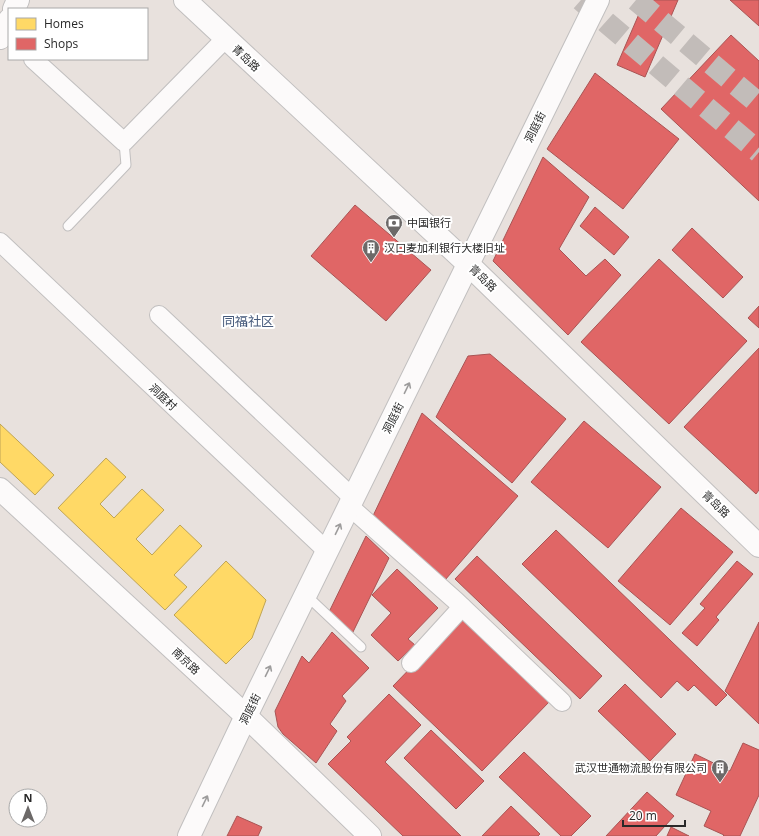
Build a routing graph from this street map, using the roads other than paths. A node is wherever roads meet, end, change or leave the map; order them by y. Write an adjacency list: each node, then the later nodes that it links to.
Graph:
1 (185, 0): 3 (street, 青岛路)
2 (598, 0): 8 (street, 洞庭街)
3 (225, 38): 5 (street); 8 (street, 青岛路)
4 (33, 60): 5 (street)
5 (124, 142): 6 (lane)
6 (68, 226)
7 (0, 242): 13 (street, 洞庭村)
8 (468, 264): 11 (street, 洞庭街, one-way to 8); 12 (street, 青岛路)
9 (159, 315): 11 (street)
10 (0, 489): 19 (street, 南京路)
11 (351, 502): 13 (street, 洞庭街, one-way to 11); 15 (street)
12 (759, 546)
13 (327, 552): 14 (street, 洞庭街)
14 (306, 595): 16 (lane); 19 (street, 洞庭街, one-way to 14)
15 (462, 607): 17 (street); 18 (street)
16 (361, 647)
17 (411, 663)
18 (562, 702)
19 (246, 716): 20 (street, 洞庭街, one-way to 19); 21 (street, 南京路)
20 (188, 836)
21 (370, 836)

